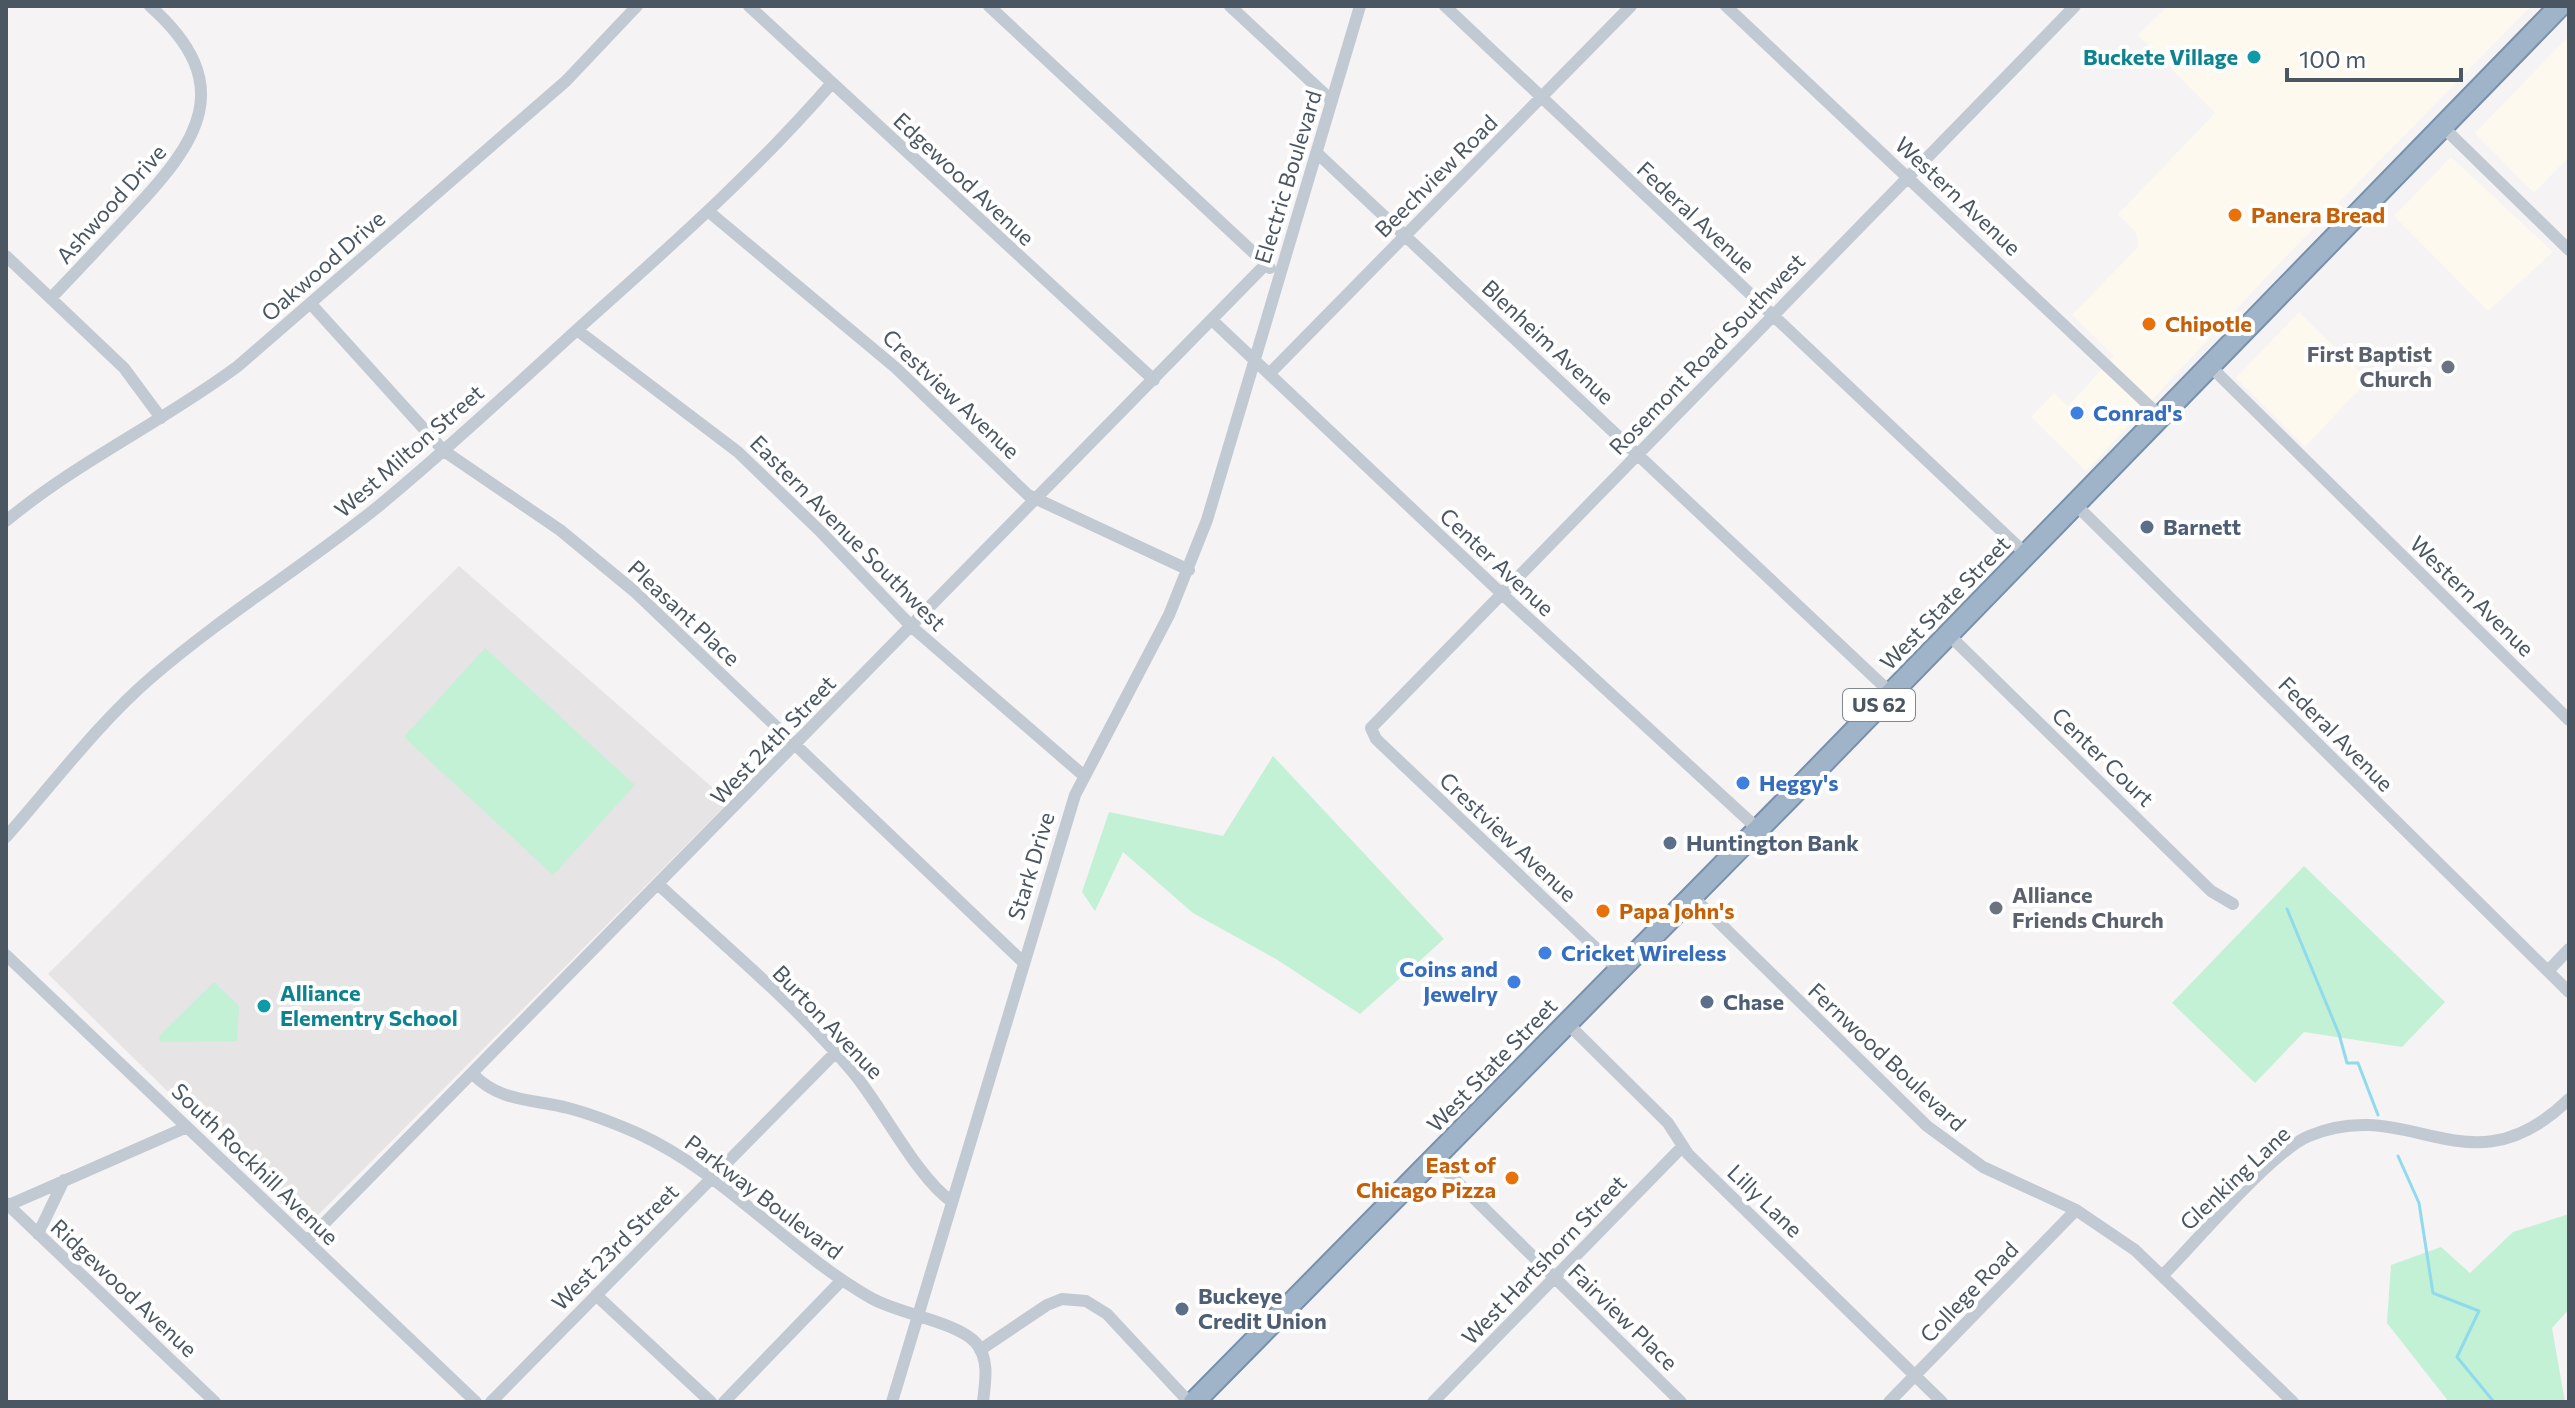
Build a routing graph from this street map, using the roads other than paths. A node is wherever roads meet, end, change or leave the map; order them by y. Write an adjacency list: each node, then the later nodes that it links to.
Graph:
1 (150, 6): 24 (street, Ashwood Drive)
2 (637, 6): 25 (street, Oakwood Drive)
3 (749, 6): 12 (street, Edgewood Avenue)
4 (989, 6): 22 (street)
5 (1230, 6): 14 (street)
6 (1360, 6): 14 (street, Electric Boulevard)
7 (1445, 6): 13 (street, Federal Avenue)
8 (1631, 6): 13 (street, Beechview Road)
9 (1726, 6): 17 (street, Western Avenue)
10 (2075, 6): 17 (street, Rosemont Road Southwest)
11 (2560, 6): 15 (highway, West State Street / US 62)
12 (831, 84): 18 (street, West Milton Street); 32 (street, Edgewood Avenue)
13 (1541, 98): 19 (street, Beechview Road); 26 (street, Federal Avenue)
14 (1332, 101): 16 (street, Electric Boulevard)
15 (2443, 127): 20 (street); 30 (highway, West State Street / US 62)
16 (1317, 153): 19 (street, Blenheim Avenue); 23 (street, Electric Boulevard)
17 (1908, 177): 26 (street, Rosemont Road Southwest); 33 (street, Western Avenue)
18 (708, 211): 28 (street, West Milton Street); 37 (street, Crestview Avenue)
19 (1406, 236): 31 (street, Beechview Road); 36 (street, Blenheim Avenue)
20 (2569, 250)
21 (6, 256): 24 (street)
22 (1265, 265): 23 (street); 27 (street, West 24th Street)
23 (1279, 274): 29 (street, Electric Boulevard)
24 (51, 298): 34 (street)
25 (311, 304): 34 (street, Oakwood Drive); 35 (street, Pleasant Place)
26 (1772, 316): 36 (street, Rosemont Road Southwest); 40 (street, Federal Avenue)
27 (1212, 320): 29 (street, Center Avenue); 32 (street, West 24th Street)
28 (577, 330): 35 (street, West Milton Street); 43 (street, Eastern Avenue Southwest)
29 (1255, 361): 31 (street, Center Avenue); 41 (street, Stark Drive)
30 (2210, 366): 33 (highway, West State Street / US 62); 46 (street, Western Avenue)
31 (1269, 374): 42 (street, Center Avenue)
32 (1154, 380): 37 (street, West 24th Street)
33 (2161, 417): 38 (highway, West State Street / US 62)
34 (161, 418): 39 (street, Oakwood Drive)
35 (444, 451): 48 (street, Pleasant Place); 51 (street, West Milton Street)
36 (1637, 454): 42 (street, Rosemont Road Southwest); 45 (street, Blenheim Avenue)
37 (1036, 501): 41 (street, Crestview Avenue); 43 (street, West 24th Street)
38 (2075, 504): 40 (highway, West State Street / US 62); 59 (street, Federal Avenue)
39 (6, 521)
40 (2026, 554): 44 (highway, West State Street / US 62)
41 (1189, 570): 49 (street, Stark Drive)
42 (1502, 594): 47 (street, Rosemont Road Southwest); 50 (street, Center Avenue)
43 (912, 627): 48 (street, West 24th Street); 49 (street, Eastern Avenue Southwest)
44 (1948, 634): 45 (highway, West State Street / US 62); 54 (street, Center Court)
45 (1891, 693): 50 (highway, West State Street / US 62)
46 (2569, 720)
47 (1371, 731): 58 (street, Crestview Avenue)
48 (795, 746): 52 (street, West 24th Street); 57 (street, Pleasant Place)
49 (1083, 775): 57 (street, Stark Drive)
50 (1758, 829): 53 (highway, West State Street / US 62)
51 (6, 837)
52 (659, 885): 62 (street, Burton Avenue); 63 (street, West 24th Street)
53 (1692, 896): 58 (highway, West State Street / US 62); 72 (street, Fernwood Boulevard)
54 (2233, 904)
55 (2569, 949): 59 (street)
56 (6, 955): 65 (street, South Rockhill Avenue)
57 (1023, 962): 70 (street, Stark Drive)
58 (1619, 970): 61 (highway, West State Street / US 62)
59 (2548, 971): 60 (street, Federal Avenue)
60 (2569, 992)
61 (1567, 1023): 66 (street, Lilly Lane); 67 (highway, West State Street / US 62)
62 (835, 1053): 68 (street, West 23rd Street); 70 (street, Burton Avenue)
63 (473, 1074): 68 (street, Parkway Boulevard); 74 (street, West 24th Street)
64 (2569, 1099): 75 (street, Glenking Lane)
65 (187, 1127): 69 (street); 74 (street, South Rockhill Avenue)
66 (1683, 1146): 76 (street, West Hartshorn Street); 81 (street, Lilly Lane)
67 (1434, 1159): 76 (street, Fairview Place); 90 (highway, West State Street / US 62)
68 (712, 1177): 77 (street, Parkway Boulevard); 78 (street, West 23rd Street)
69 (64, 1180): 71 (street); 73 (street)
70 (951, 1201): 79 (street, Stark Drive)
71 (7, 1204): 73 (street, Ridgewood Avenue)
72 (2076, 1210): 75 (street, Fernwood Boulevard); 81 (street, College Road)
73 (38, 1234): 83 (street, Ridgewood Avenue)
74 (307, 1241): 84 (street, South Rockhill Avenue)
75 (2163, 1275): 94 (street, Fernwood Boulevard)
76 (1555, 1278): 82 (street, Fairview Place); 91 (street, West Hartshorn Street)
77 (842, 1280): 79 (street, Parkway Boulevard); 87 (street)
78 (596, 1295): 85 (street, West 23rd Street); 86 (street)
79 (916, 1317): 80 (street, Parkway Boulevard); 88 (street, Stark Drive)
80 (980, 1350): 89 (street); 90 (street)
81 (1916, 1376): 92 (street, College Road); 93 (street, Lilly Lane)
82 (1673, 1399)
83 (215, 1402)
84 (476, 1402)
85 (491, 1402)
86 (711, 1402)
87 (724, 1402)
88 (892, 1402)
89 (983, 1402)
90 (1192, 1402)
91 (1433, 1402)
92 (1889, 1402)
93 (1942, 1402)
94 (2293, 1402)

